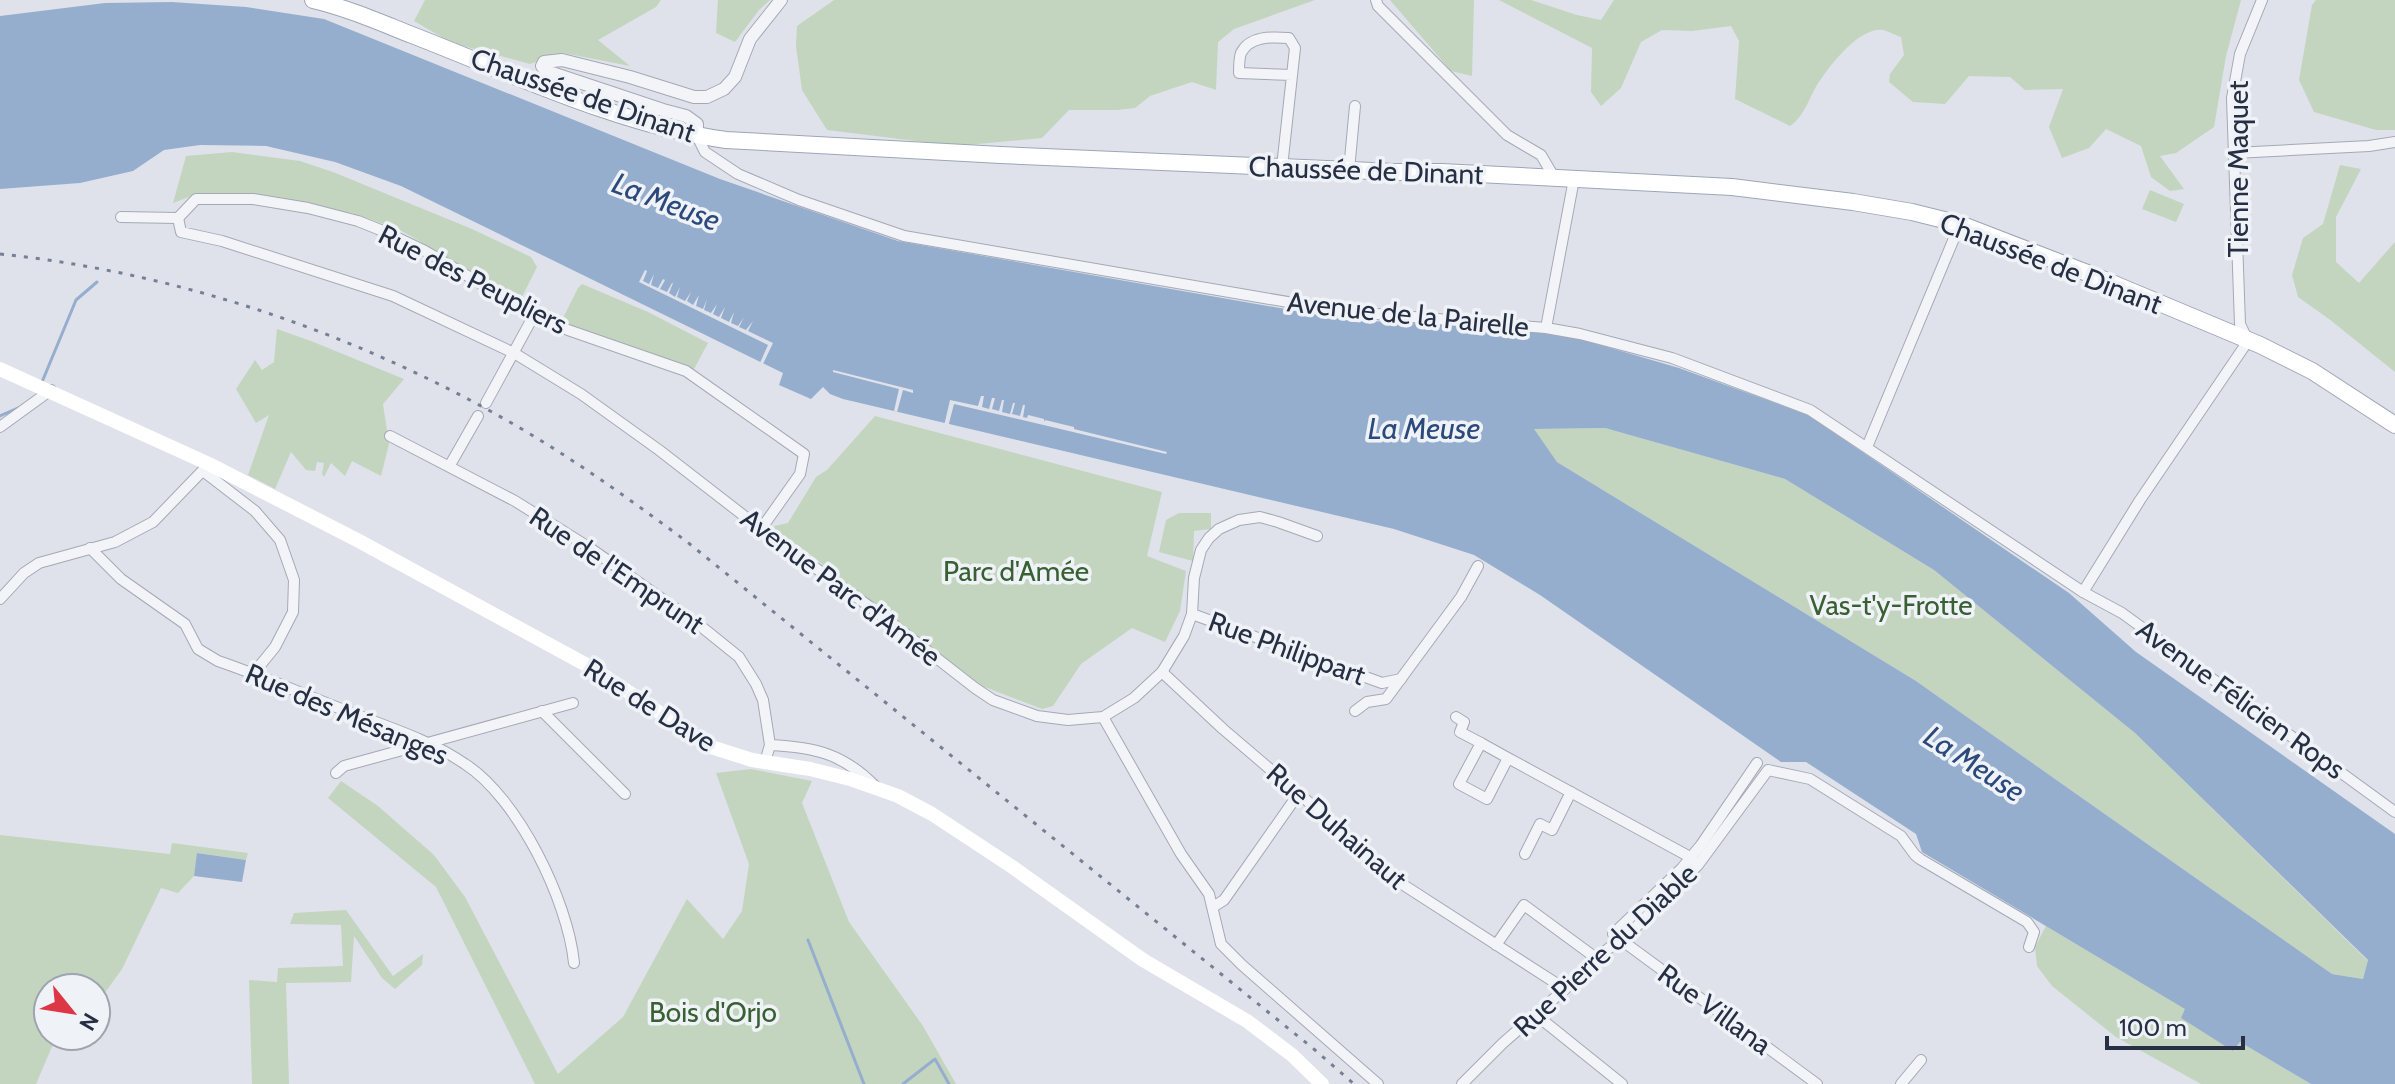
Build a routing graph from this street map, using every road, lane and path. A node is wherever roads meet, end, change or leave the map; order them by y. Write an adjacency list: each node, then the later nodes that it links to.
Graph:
1 (313, 0): 7 (main road, Chaussée de Dinant)
2 (781, 0): 7 (street)
3 (1376, 0): 12 (street)
4 (2262, 0): 9 (street, Tienne Maquet)
5 (1292, 75): 5 (street); 10 (street)
6 (1355, 106): 11 (street)
7 (697, 136): 10 (main road, Chaussée de Dinant); 18 (street, Avenue de la Pairelle)
8 (2395, 142): 9 (street)
9 (2235, 153): 19 (street, Tienne Maquet)
10 (1282, 167): 11 (main road, Chaussée de Dinant)
11 (1349, 170): 12 (main road, Chaussée de Dinant)
12 (1554, 177): 13 (main road, Chaussée de Dinant)
13 (1574, 179): 16 (main road, Chaussée de Dinant); 18 (street)
14 (121, 217): 15 (street)
15 (178, 218): 17 (street, Rue des Peupliers); 20 (street, Avenue Parc d'Amée)
16 (1960, 224): 19 (main road, Chaussée de Dinant); 28 (street)
17 (534, 315): 20 (street); 31 (street, Rue des Peupliers)
18 (1546, 328): 28 (street, Avenue de la Pairelle)
19 (2248, 341): 25 (main road, Chaussée de Dinant); 35 (street)
20 (514, 353): 23 (street); 31 (street, Avenue Parc d'Amée)
21 (0, 369): 22 (main road, Rue de Dave)
22 (51, 390): 26 (street); 30 (main road, Rue de Dave)
23 (486, 403)
24 (478, 416): 29 (street)
25 (2395, 425)
26 (0, 427)
27 (390, 436): 29 (street, Rue de l'Emprunt)
28 (1867, 447): 35 (street, Avenue de la Pairelle)
29 (450, 465): 50 (street, Rue de l'Emprunt)
30 (206, 467): 33 (street); 39 (street); 52 (main road, Rue de Dave)
31 (761, 529): 46 (street, Avenue Parc d'Amée)
32 (1317, 536): 37 (street)
33 (90, 548): 36 (street); 39 (street, Rue des Mésanges)
34 (1478, 566): 40 (street)
35 (2083, 592): 59 (street, Avenue Félicien Rops)
36 (0, 599)
37 (1192, 614): 38 (street); 41 (street, Rue Philippart)
38 (1162, 672): 46 (street); 57 (street, Rue Duhainaut)
39 (253, 674): 48 (street, Rue des Mésanges)
40 (1401, 679): 41 (street, Rue Philippart); 42 (street)
41 (1382, 683): 42 (street, Rue Philippart)
42 (1367, 702): 45 (street)
43 (573, 703): 44 (street)
44 (542, 711): 48 (street); 58 (street)
45 (1355, 711)
46 (1103, 717): 62 (street)
47 (1456, 717): 49 (street)
48 (427, 742): 54 (street); 67 (street, Rue des Mésanges)
49 (1481, 743): 51 (street); 51 (street)
50 (770, 745): 52 (street, Rue de l'Emprunt); 55 (street)
51 (1508, 758): 56 (street)
52 (765, 762): 55 (main road, Rue de Dave)
53 (1757, 763): 61 (street, Rue Pierre du Diable)
54 (336, 773)
55 (877, 787): 71 (main road, Rue de Dave)
56 (1571, 792): 60 (street); 61 (street)
57 (1299, 793): 62 (street); 64 (street, Rue Duhainaut)
58 (625, 794)
59 (2395, 812)
60 (1525, 854)
61 (1694, 861): 63 (street, Rue Pierre du Diable); 65 (street, Rue Pierre du Diable)
62 (1213, 907): 72 (street)
63 (1616, 937): 66 (street, Rue Pierre du Diable); 75 (street, Rue Villana)
64 (1496, 945): 66 (street); 68 (street, Rue Duhainaut)
65 (2029, 947)
66 (1596, 958): 68 (street, Rue Pierre du Diable)
67 (574, 963)
68 (1565, 989): 69 (street, Rue Pierre du Diable)
69 (1535, 1014): 73 (street, Rue Pierre du Diable); 74 (street)
70 (1921, 1060): 76 (street)
71 (1322, 1084)
72 (1378, 1084)
73 (1462, 1084)
74 (1622, 1084)
75 (1817, 1084)
76 (1901, 1084)

